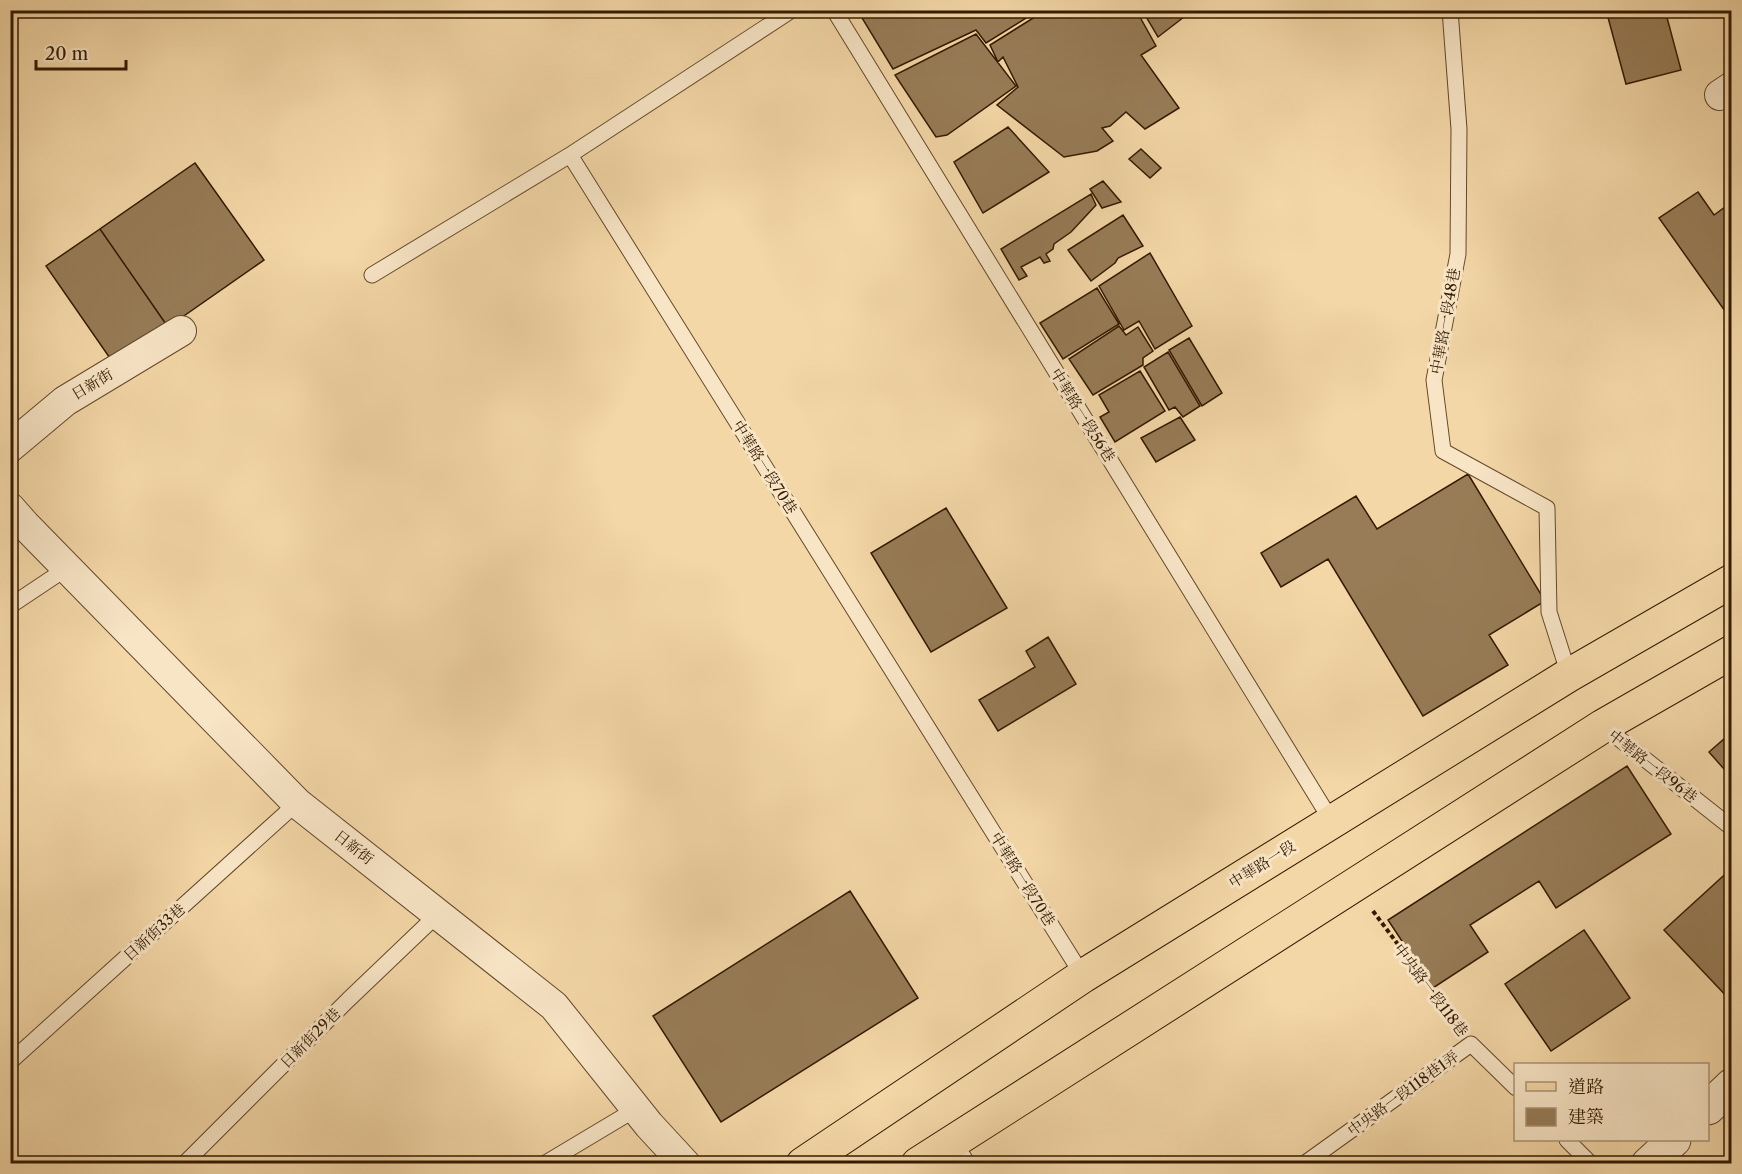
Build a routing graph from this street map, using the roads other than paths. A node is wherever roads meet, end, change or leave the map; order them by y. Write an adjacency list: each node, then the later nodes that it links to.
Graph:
1 (792, 10): 4 (lane)
2 (834, 10): 16 (lane, 中華路一段56巷)
3 (1450, 10): 13 (lane, 中華路一段48巷)
4 (570, 155): 5 (lane); 19 (lane, 中華路一段70巷)
5 (372, 275)
6 (181, 331): 7 (street, 日新街)
7 (10, 447)
8 (15, 519): 9 (street, 日新街)
9 (67, 568): 11 (lane); 15 (street, 日新街)
10 (1731, 581): 13 (main road, 中華路一段)
11 (10, 606)
12 (1731, 652): 14 (main road)
13 (1569, 675): 16 (main road, 中華路一段)
14 (1603, 726): 17 (lane, 中華路一段96巷); 28 (main road)
15 (297, 802): 18 (street, 日新街); 21 (lane, 日新街33巷)
16 (1332, 820): 19 (main road, 中華路一段)
17 (1731, 828)
18 (438, 914): 25 (street, 日新街); 29 (lane, 日新街29巷)
19 (1083, 976): 32 (main road, 中華路一段)
20 (1472, 1044): 23 (lane, 中央路一段118巷); 34 (lane, 中央路一段118巷1弄)
21 (10, 1062)
22 (1731, 1085): 24 (street)
23 (1514, 1087)
24 (1709, 1106)
25 (636, 1108): 30 (lane); 31 (street, 日新街)
26 (1568, 1141): 35 (lane)
27 (1673, 1141): 36 (street)
28 (961, 1153): 33 (main road)
29 (184, 1164)
30 (544, 1164)
31 (685, 1164)
32 (803, 1164)
33 (918, 1164)
34 (1304, 1164)
35 (1592, 1164)
36 (1648, 1164)

